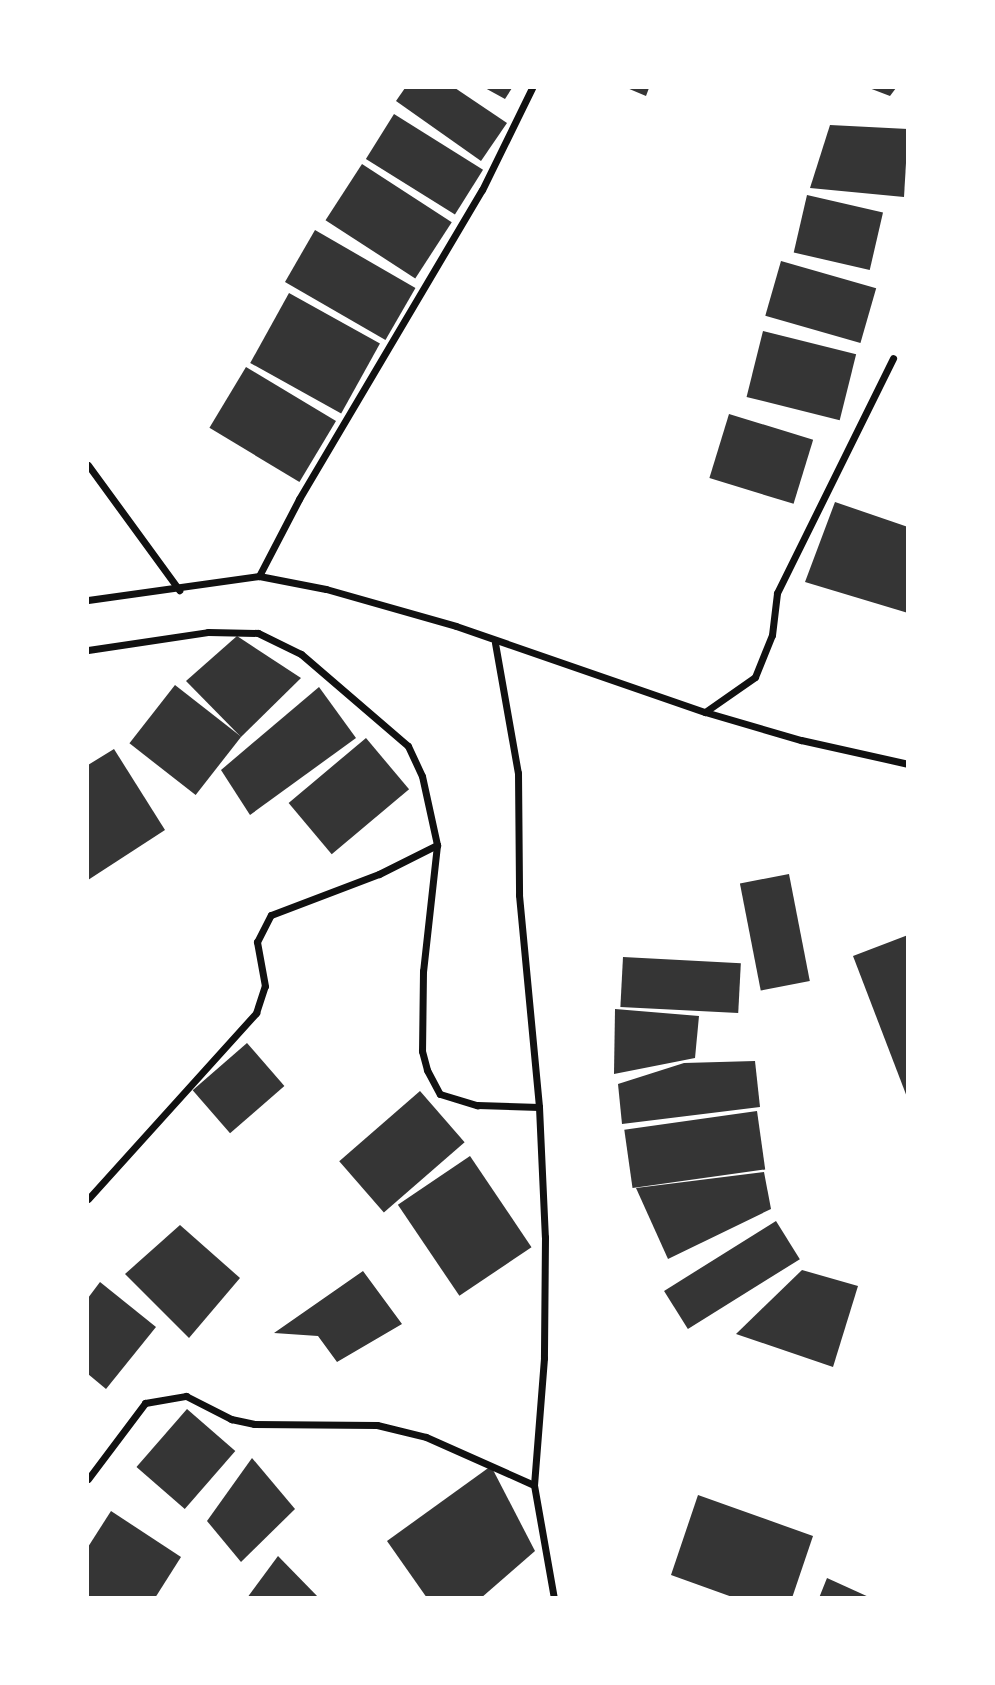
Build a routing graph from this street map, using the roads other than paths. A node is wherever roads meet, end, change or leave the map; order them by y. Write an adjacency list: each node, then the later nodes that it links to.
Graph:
1 (532, 88): 4 (street)
2 (893, 358): 9 (street)
3 (88, 465): 5 (street)
4 (259, 576): 5 (street); 7 (street)
5 (179, 590): 6 (street)
6 (88, 600)
7 (495, 642): 9 (street); 12 (street)
8 (88, 650): 11 (street)
9 (705, 712): 10 (street)
10 (908, 764)
11 (437, 845): 12 (street); 13 (street)
12 (539, 1107): 15 (street)
13 (88, 1199)
14 (88, 1479): 15 (street)
15 (534, 1485): 16 (street)
16 (554, 1598)

